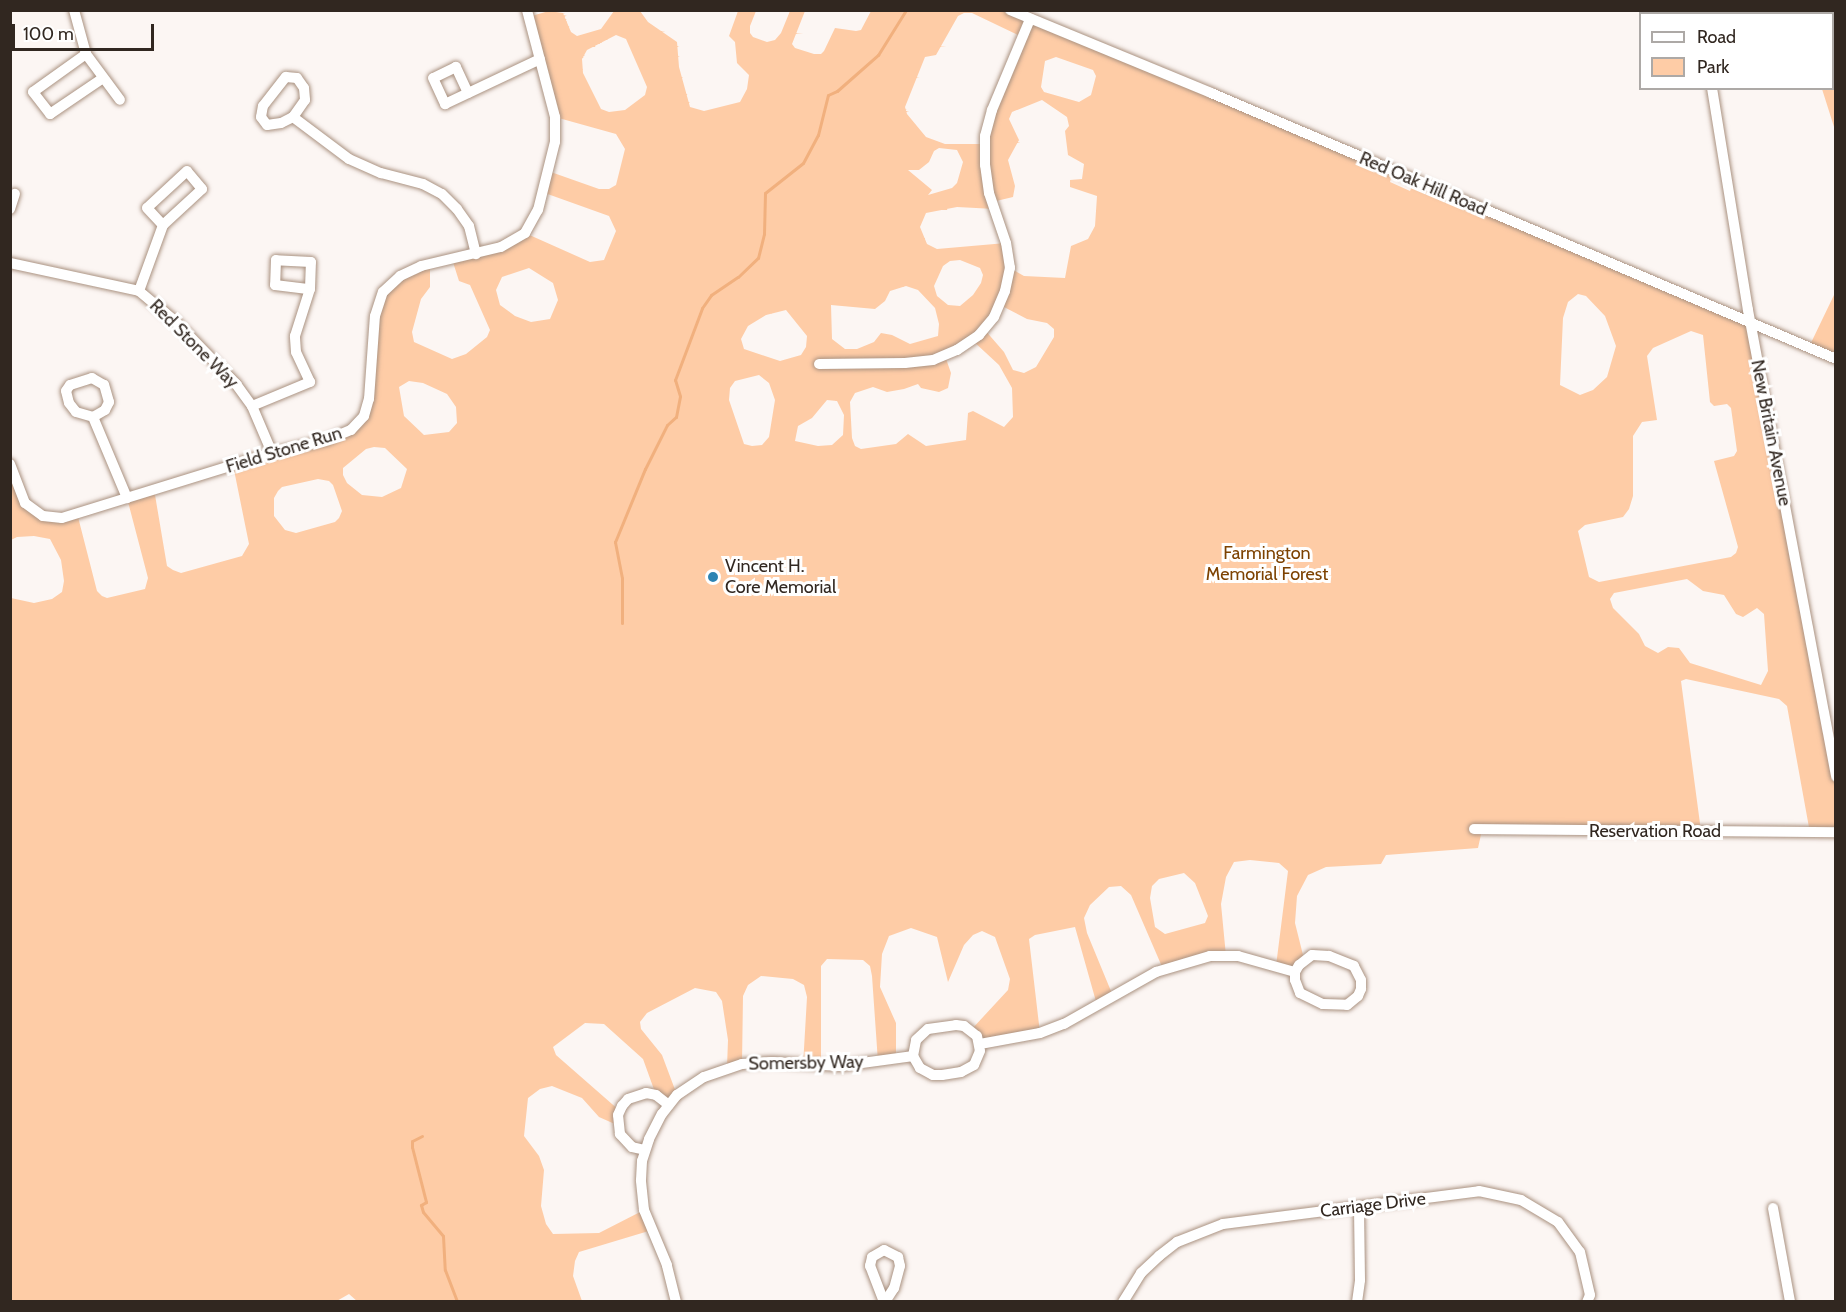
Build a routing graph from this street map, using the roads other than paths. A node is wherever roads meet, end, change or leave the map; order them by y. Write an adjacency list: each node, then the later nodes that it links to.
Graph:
1 (74, 10): 5 (street)
2 (527, 10): 6 (street, Field Stone Run)
3 (1010, 10): 4 (street, Red Oak Hill Road)
4 (1030, 19): 19 (street, Red Oak Hill Road); 21 (street)
5 (86, 54): 7 (street); 7 (street)
6 (540, 59): 9 (street); 15 (street, Field Stone Run)
7 (103, 78): 10 (street)
8 (1712, 90): 19 (street, New Britain Avenue)
9 (468, 93)
10 (120, 100)
11 (293, 117): 11 (street); 15 (street)
12 (15, 194): 13 (street)
13 (10, 209)
14 (163, 225): 14 (street); 18 (street)
15 (476, 254): 24 (street, Field Stone Run)
16 (10, 263): 18 (street, Red Stone Way)
17 (310, 289): 22 (street)
18 (139, 291): 22 (street, Red Stone Way)
19 (1750, 322): 20 (street, Red Oak Hill Road); 27 (street, New Britain Avenue)
20 (1836, 359)
21 (819, 364)
22 (252, 406): 24 (street, Red Stone Way)
23 (93, 417): 26 (street)
24 (272, 453): 26 (street, Field Stone Run)
25 (10, 464): 26 (street, Field Stone Run)
26 (127, 498)
27 (1836, 777)
28 (1474, 829): 29 (street, Reservation Road)
29 (1836, 832)
30 (1295, 972): 30 (street); 31 (street)
31 (980, 1044): 32 (street); 32 (street)
32 (913, 1056): 33 (street, Somersby Way)
33 (669, 1105): 34 (street, Somersby Way); 34 (street)
34 (645, 1150): 37 (street, Somersby Way)
35 (1359, 1207): 38 (street, Carriage Drive); 39 (street); 40 (street, Carriage Drive)
36 (1773, 1208): 41 (street)
37 (676, 1302)
38 (1124, 1302)
39 (1357, 1302)
40 (1587, 1302)
41 (1790, 1302)

